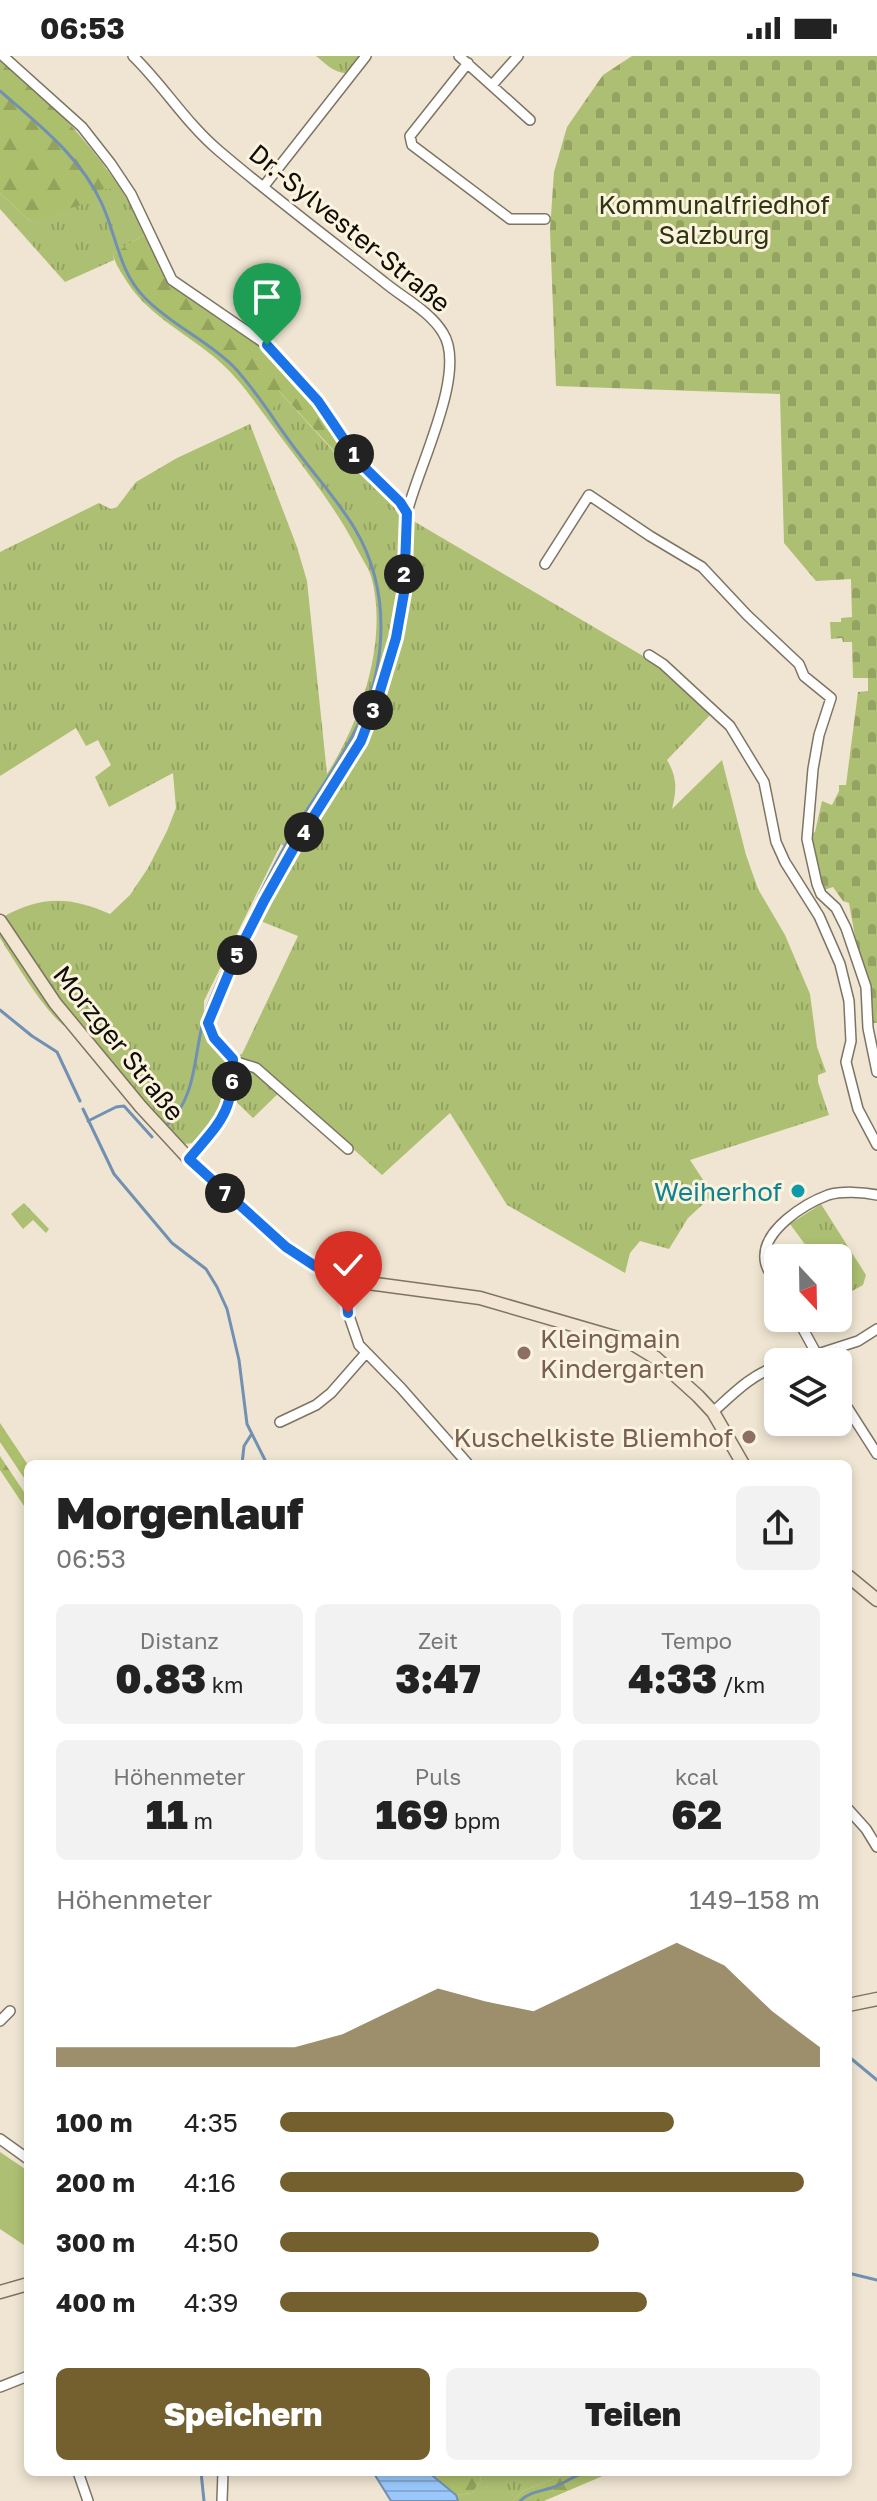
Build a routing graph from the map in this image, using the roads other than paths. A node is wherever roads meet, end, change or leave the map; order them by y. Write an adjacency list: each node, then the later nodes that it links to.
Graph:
1 (3, 56): 10 (street)
2 (133, 56): 8 (street, Dr.-Sylvester-Straße)
3 (366, 56): 8 (street)
4 (518, 56): 6 (street)
5 (464, 60): 6 (street); 9 (street)
6 (493, 84): 7 (street)
7 (530, 120)
8 (264, 186): 10 (street, Dr.-Sylvester-Straße)
9 (545, 219)
10 (407, 513): 14 (street, Dr.-Sylvester-Straße)
11 (545, 564): 15 (street)
12 (649, 655): 16 (street)
13 (0, 921): 18 (street, Morzger Straße)
14 (233, 1061): 17 (street); 18 (street)
15 (877, 1072)
16 (877, 1145)
17 (348, 1149)
18 (189, 1159): 21 (street, Morzger Straße)
19 (877, 1195): 20 (street)
20 (766, 1244)
21 (353, 1281): 24 (street); 26 (street, Morzger Straße)
22 (877, 1329): 23 (street)
23 (842, 1348)
24 (366, 1353): 28 (street); 30 (street)
25 (764, 1371): 26 (street)
26 (713, 1412): 31 (street, Morzger Straße)
27 (852, 1415): 29 (street)
28 (280, 1422)
29 (877, 1454)
30 (464, 1460)
31 (741, 1460)
32 (852, 1579): 33 (street)
33 (877, 1600)
34 (852, 1813): 35 (street)
35 (877, 1847)
36 (877, 1999): 37 (street)
37 (852, 2004)
38 (10, 2011): 39 (street)
39 (0, 2021)
40 (0, 2139): 41 (street)
41 (24, 2156)
42 (24, 2285): 43 (street)
43 (0, 2292)
44 (24, 2378): 45 (street)
45 (0, 2387)
46 (79, 2476): 48 (street)
47 (223, 2476): 49 (street)
48 (88, 2501)
49 (222, 2501)

